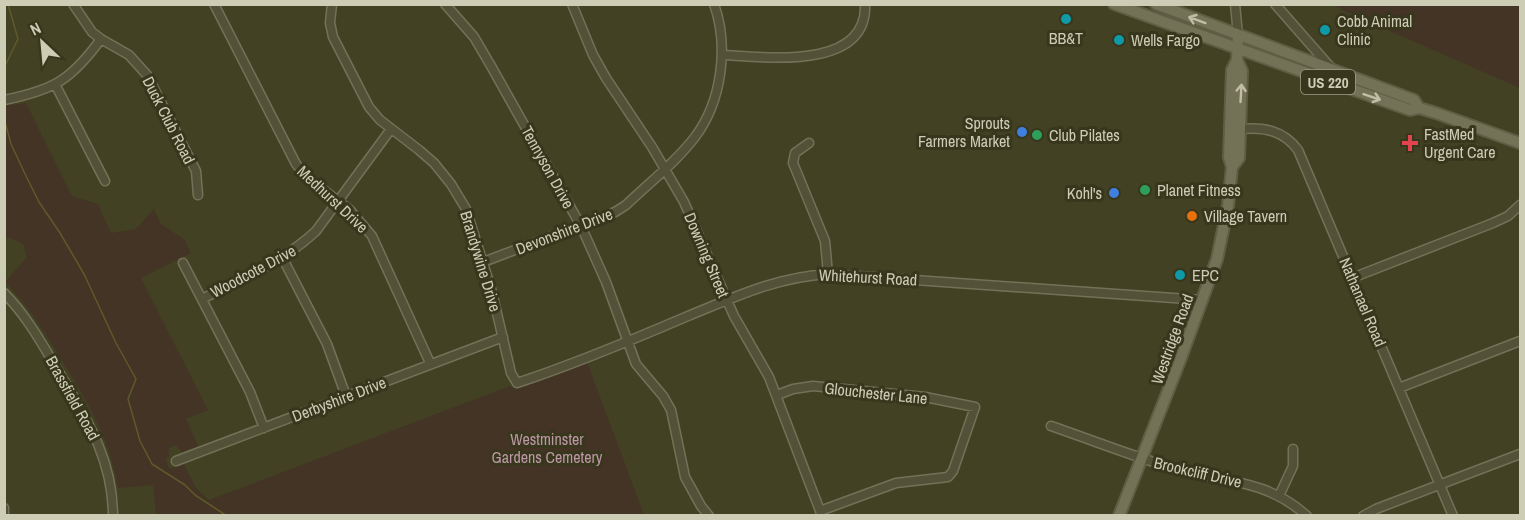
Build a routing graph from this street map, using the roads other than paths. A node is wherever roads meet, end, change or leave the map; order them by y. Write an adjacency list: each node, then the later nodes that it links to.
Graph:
1 (73, 4): 13 (street, Duck Club Road)
2 (214, 4): 31 (street, Medhurst Drive)
3 (332, 4): 23 (street, Brandywine Drive)
4 (445, 4): 33 (street, Tennyson Drive)
5 (572, 4): 28 (street, Downing Street)
6 (714, 4): 16 (street, Devonshire Drive)
7 (865, 4): 16 (street)
8 (1114, 4): 15 (main road, US 220)
9 (1156, 4): 12 (main road, US 220, one-way to 9)
10 (1235, 4): 12 (street, Westridge Road)
11 (1275, 4): 14 (street)
12 (1238, 35): 15 (main road, Westridge Road); 18 (main road, US 220)
13 (101, 39): 20 (street); 30 (street, Duck Club Road)
14 (1309, 44): 18 (street); 19 (street)
15 (1238, 48): 17 (main road, Westridge Road); 22 (main road, US 220, one-way to 22)
16 (723, 55): 28 (street, Devonshire Drive)
17 (1238, 60): 24 (main road, Westridge Road, one-way to 17); 27 (main road, Westridge Road)
18 (1306, 61): 19 (main road, US 220)
19 (1333, 70): 22 (main road, US 220)
20 (55, 84): 21 (street); 29 (street)
21 (4, 100)
22 (1419, 108): 26 (main road, US 220)
23 (391, 129): 31 (street, Woodcote Drive); 35 (street, Brandywine Drive)
24 (1240, 129): 27 (main road, Westridge Road); 38 (street, Nathanael Road)
25 (809, 143): 37 (street)
26 (1521, 143)
27 (1232, 167): 42 (main road, Westridge Road)
28 (666, 168): 33 (street, Devonshire Drive); 41 (street, Downing Street)
29 (105, 181)
30 (198, 195)
31 (338, 201): 34 (street, Woodcote Drive); 46 (street, Medhurst Drive)
32 (1521, 205): 38 (street)
33 (581, 226): 35 (street, Devonshire Drive); 44 (street, Tennyson Drive)
34 (282, 257): 40 (street, Woodcote Drive); 50 (street)
35 (483, 262): 43 (street, Brandywine Drive)
36 (183, 263): 40 (street)
37 (828, 273): 41 (street, Whitehurst Road); 42 (street, Whitehurst Road)
38 (1352, 278): 48 (street, Nathanael Road)
39 (4, 293): 62 (street, Brassfield Road)
40 (202, 299): 52 (street)
41 (727, 300): 44 (street, Whitehurst Road); 49 (street, Downing Street)
42 (1202, 300): 55 (main road, Westridge Road)
43 (503, 337): 46 (street, Derbyshire Drive); 47 (street, Brandywine Drive)
44 (629, 341): 47 (street, Whitehurst Road); 63 (street, Tennyson Drive)
45 (1521, 341): 48 (street)
46 (430, 363): 50 (street, Derbyshire Drive)
47 (516, 383)
48 (1399, 388): 57 (street, Nathanael Road)
49 (777, 394): 60 (street, Downing Street); 60 (street, Glouchester Lane)
50 (346, 396): 52 (street, Derbyshire Drive)
51 (1051, 426): 55 (street, Brookcliff Drive)
52 (264, 428): 56 (street, Derbyshire Drive)
53 (1293, 449): 58 (street)
54 (1521, 454): 57 (street)
55 (1143, 458): 58 (street, Brookcliff Drive); 64 (main road, Westridge Road)
56 (176, 461)
57 (1440, 484): 66 (street); 67 (street, Nathanael Road)
58 (1279, 496): 65 (street, Brookcliff Drive)
59 (4, 508): 61 (street)
60 (821, 513)
61 (4, 514)
62 (113, 516)
63 (709, 516)
64 (1119, 516)
65 (1307, 516)
66 (1363, 516)
67 (1453, 516)

